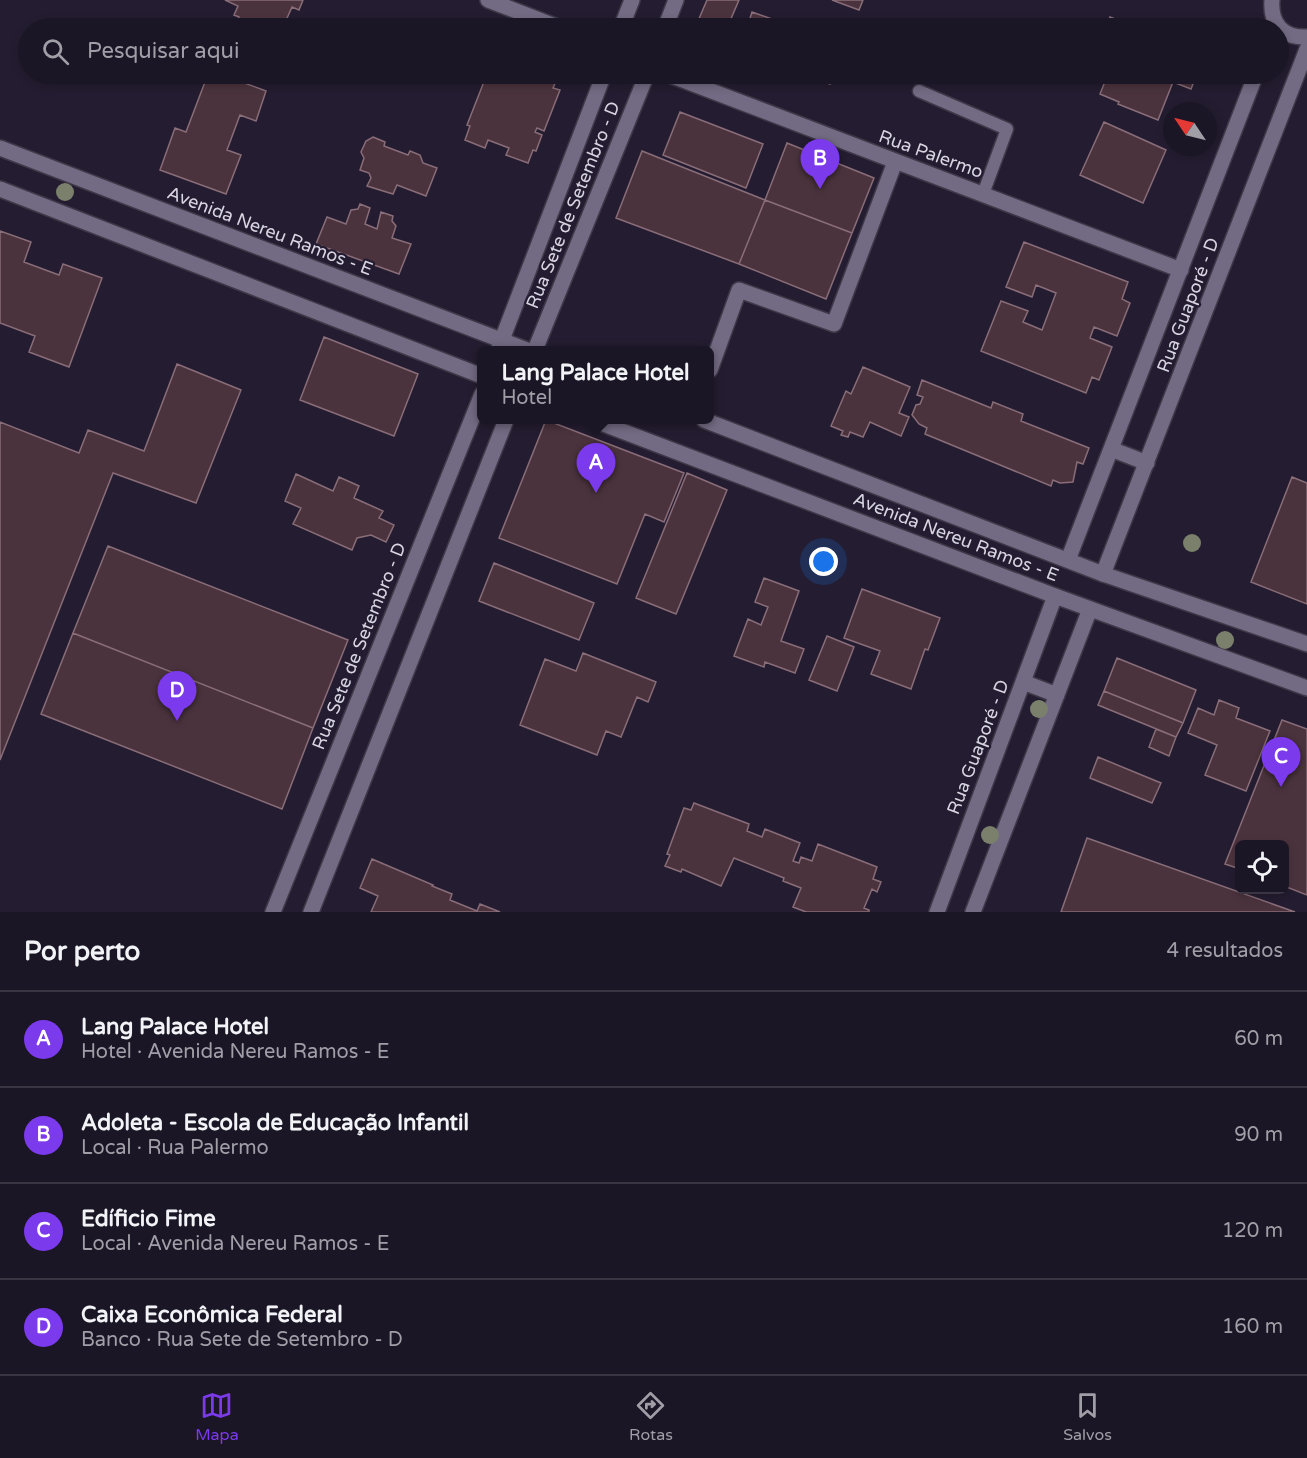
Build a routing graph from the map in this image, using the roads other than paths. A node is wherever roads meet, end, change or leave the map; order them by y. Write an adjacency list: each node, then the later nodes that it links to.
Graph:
1 (488, 0): 5 (street)
2 (632, 0): 6 (street)
3 (676, 0): 7 (street)
4 (1272, 0): 8 (street)
5 (534, 18)
6 (625, 18)
7 (669, 18)
8 (1273, 18)
9 (1289, 34): 10 (street)
10 (1307, 37)
11 (1307, 50): 31 (street, Rua Guaporé - D)
12 (600, 84): 22 (street, Rua Sete de Setembro - D)
13 (642, 84): 23 (street, Rua Sete de Setembro - D)
14 (693, 84): 18 (street, Rua Palermo)
15 (1252, 84): 21 (street, Rua Guaporé - D)
16 (919, 91): 20 (lane)
17 (0, 148): 22 (street, Avenida Nereu Ramos - E)
18 (895, 162): 20 (street, Rua Palermo); 24 (street)
19 (0, 189): 25 (street)
20 (983, 194): 21 (street, Rua Palermo)
21 (1181, 270): 30 (street, Rua Guaporé - D)
22 (500, 346)
23 (537, 346)
24 (714, 359)
25 (477, 374)
26 (477, 406): 40 (street, Rua Sete de Setembro - D)
27 (504, 424): 41 (street)
28 (604, 424): 34 (street, Avenida Nereu Ramos - E)
29 (714, 424): 32 (street, Avenida Nereu Ramos - E)
30 (1111, 449): 31 (street); 32 (street, Rua Guaporé - D)
31 (1147, 463): 33 (street, Rua Guaporé - D)
32 (1068, 560): 33 (street, Avenida Nereu Ramos - E)
33 (1103, 574): 36 (street, Avenida Nereu Ramos - E)
34 (1055, 596): 35 (street, Avenida Nereu Ramos - E); 37 (street, Rua Guaporé - D)
35 (1090, 609): 38 (street, Avenida Nereu Ramos - E); 39 (street)
36 (1307, 644)
37 (1023, 682): 39 (street); 42 (street, Rua Guaporé - D)
38 (1307, 688)
39 (1057, 695): 43 (street)
40 (273, 912)
41 (311, 912)
42 (937, 912)
43 (974, 912)

